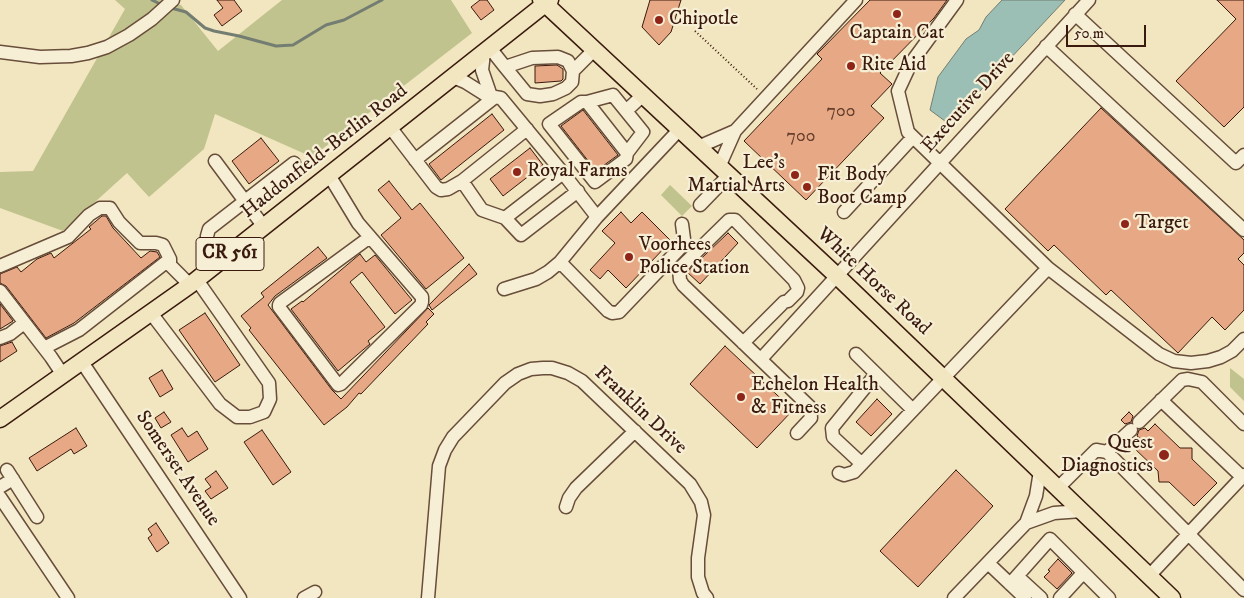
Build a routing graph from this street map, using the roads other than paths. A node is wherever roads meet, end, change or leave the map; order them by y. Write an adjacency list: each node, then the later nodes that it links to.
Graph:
1 (174, 0): 10 (street)
2 (856, 0): 21 (street)
3 (957, 0): 22 (street)
4 (1089, 0): 6 (street, Executive Drive)
5 (546, 1): 8 (main road, Haddonfield-Berlin Road / CR 561); 9 (main road, White Horse Road)
6 (1075, 14): 7 (street, Executive Drive); 25 (street)
7 (1046, 46): 29 (street, Executive Drive); 42 (street)
8 (487, 50): 11 (street); 13 (main road, Haddonfield-Berlin Road / CR 561); 15 (street)
9 (594, 50): 12 (street); 14 (main road, White Horse Road)
10 (0, 52)
11 (505, 67): 12 (street); 12 (street)
12 (573, 71)
13 (453, 77): 15 (street); 18 (main road, Haddonfield-Berlin Road / CR 561)
14 (642, 96): 17 (street); 20 (main road, White Horse Road)
15 (492, 99): 19 (street); 26 (street)
16 (587, 102): 17 (street); 24 (street); 24 (street)
17 (626, 111): 24 (street)
18 (390, 127): 26 (street); 32 (main road, Haddonfield-Berlin Road / CR 561)
19 (527, 129): 31 (street); 33 (street)
20 (679, 130): 23 (main road, White Horse Road); 38 (street)
21 (735, 131): 23 (street); 30 (street)
22 (913, 137): 29 (street); 37 (street)
23 (698, 147): 30 (main road, White Horse Road)
24 (626, 153)
25 (1244, 155)
26 (415, 160): 33 (street)
27 (215, 161): 35 (street)
28 (294, 163): 35 (street)
29 (939, 164): 48 (street); 49 (street, Executive Drive)
30 (724, 171): 36 (street); 49 (main road, White Horse Road)
31 (562, 173): 34 (street); 39 (street)
32 (329, 175): 41 (main road, Haddonfield-Berlin Road / CR 561); 43 (street)
33 (462, 181): 39 (street)
34 (578, 191): 38 (street); 39 (street)
35 (245, 201): 41 (street); 45 (street)
36 (700, 205)
37 (844, 212)
38 (598, 217): 46 (street)
39 (505, 218)
40 (682, 224): 46 (street)
41 (264, 227): 45 (main road, Haddonfield-Berlin Road / CR 561)
42 (1244, 230)
43 (370, 237): 43 (street)
44 (170, 262): 47 (street); 50 (street); 58 (street)
45 (220, 262): 50 (main road, Haddonfield-Berlin Road / CR 561)
46 (560, 262): 51 (street)
47 (0, 266)
48 (1048, 268): 57 (street); 64 (street)
49 (837, 276): 60 (street, Executive Drive); 64 (main road, White Horse Road)
50 (193, 283): 53 (main road, Haddonfield-Berlin Road / CR 561); 53 (street)
51 (504, 289)
52 (0, 291): 54 (street)
53 (151, 313): 61 (main road, Haddonfield-Berlin Road / CR 561)
54 (24, 323): 55 (street); 58 (street)
55 (0, 338)
56 (743, 342): 56 (street); 60 (street)
57 (1242, 345)
58 (45, 350): 63 (street)
59 (856, 354): 62 (street)
60 (761, 359): 70 (street)
61 (82, 362): 63 (main road, Haddonfield-Berlin Road / CR 561); 90 (street, Somerset Avenue)
62 (876, 374): 66 (street); 72 (street)
63 (63, 375): 67 (main road, Haddonfield-Berlin Road / CR 561)
64 (944, 378): 66 (street); 73 (main road, White Horse Road)
65 (1161, 400): 68 (street); 71 (street); 75 (street)
66 (913, 410): 72 (street)
67 (0, 419)
68 (1244, 424)
69 (635, 431): 79 (street); 91 (street, Franklin Drive); 92 (street, Franklin Drive)
70 (797, 433)
71 (1106, 452): 77 (street); 83 (street)
72 (862, 464): 74 (street)
73 (1040, 471): 77 (main road, White Horse Road); 82 (street)
74 (839, 473)
75 (1243, 476): 83 (street)
76 (0, 486): 81 (street)
77 (1058, 488): 80 (main road, White Horse Road)
78 (0, 497): 81 (street)
79 (566, 507)
80 (1082, 511): 82 (street); 86 (main road, White Horse Road)
81 (15, 519): 89 (street)
82 (1026, 523): 84 (street)
83 (1188, 534): 86 (street); 88 (street)
84 (988, 563): 87 (street); 93 (street)
85 (1083, 573): 87 (street); 96 (street); 97 (street)
86 (1150, 576): 98 (main road, White Horse Road)
87 (1014, 580): 94 (street); 95 (street)
88 (1244, 590)
89 (68, 598)
90 (240, 598)
91 (428, 598)
92 (707, 598)
93 (954, 598)
94 (1025, 598)
95 (1041, 598)
96 (1060, 598)
97 (1109, 598)
98 (1172, 598)

